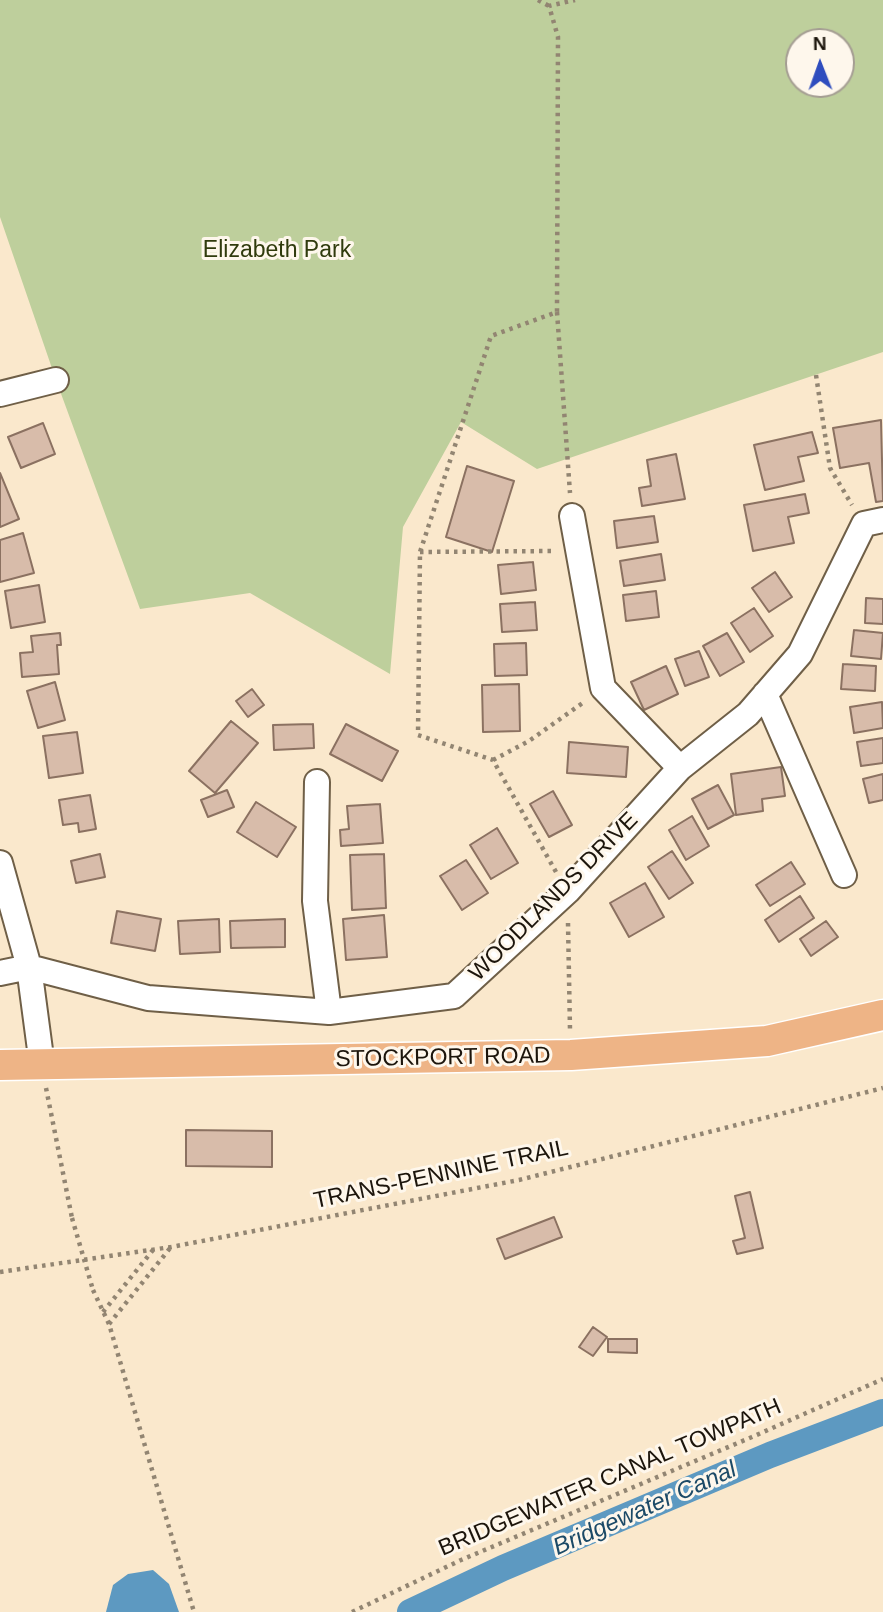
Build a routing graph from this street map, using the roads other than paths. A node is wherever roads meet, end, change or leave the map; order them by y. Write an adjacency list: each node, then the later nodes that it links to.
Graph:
1 (56, 380): 2 (street)
2 (0, 394)
3 (572, 516): 6 (street)
4 (873, 522): 5 (street, WOODLANDS DRIVE)
5 (765, 694): 6 (street, WOODLANDS DRIVE); 9 (street)
6 (680, 768): 12 (street, WOODLANDS DRIVE)
7 (317, 782): 12 (street)
8 (0, 863): 10 (street)
9 (844, 875)
10 (29, 967): 11 (street, WOODLANDS DRIVE); 12 (street, WOODLANDS DRIVE); 15 (street)
11 (0, 973)
12 (329, 1012)
13 (883, 1014): 15 (main road, STOCKPORT ROAD)
14 (0, 1065): 15 (main road, STOCKPORT ROAD)
15 (42, 1065)

